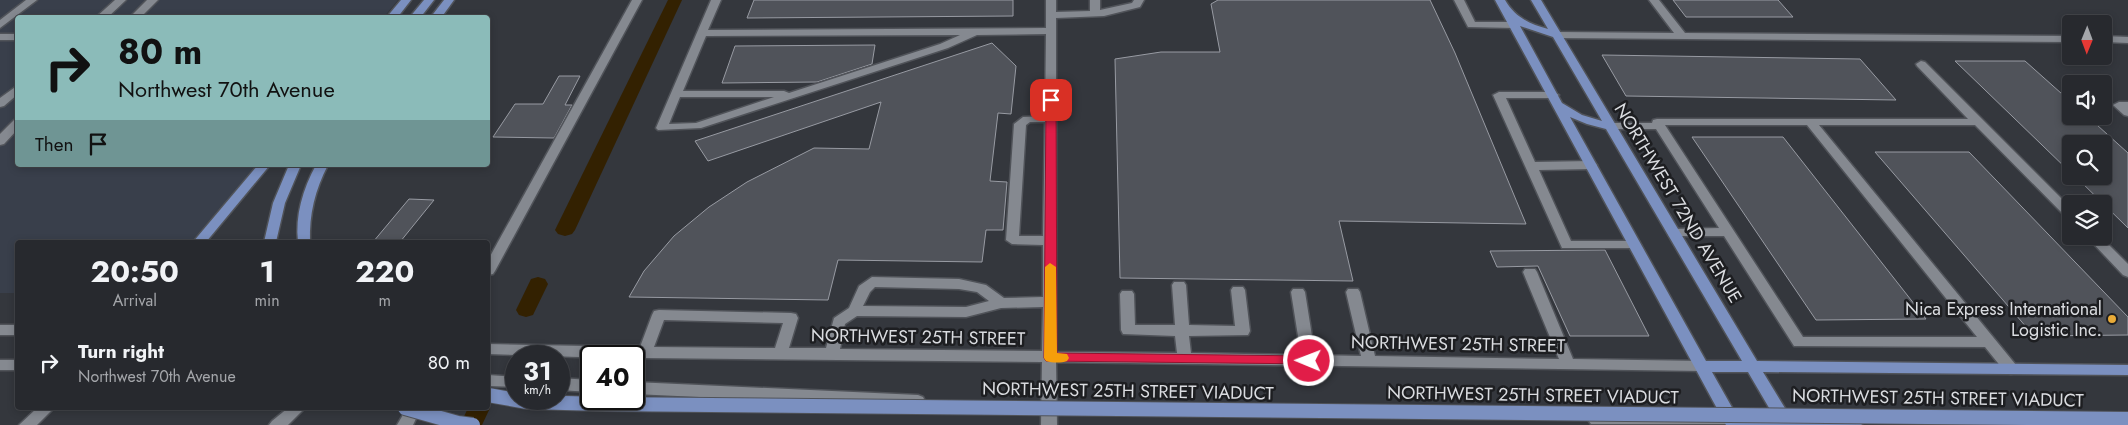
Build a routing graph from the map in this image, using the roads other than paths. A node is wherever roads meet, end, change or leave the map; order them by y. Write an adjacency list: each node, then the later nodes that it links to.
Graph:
1 (32, 0): 24 (street)
2 (121, 0): 18 (street)
3 (153, 0): 19 (street)
4 (406, 0): 20 (main road)
5 (429, 0): 21 (main road)
6 (449, 0): 22 (main road)
7 (637, 0): 65 (street)
8 (716, 0): 28 (street)
9 (1051, 0): 23 (street)
10 (1095, 0): 16 (street)
11 (1139, 0): 16 (street)
12 (1460, 0): 25 (street)
13 (1500, 0): 17 (main road)
14 (1536, 0): 29 (main road, NORTHWEST 72ND AVENUE)
15 (1654, 0): 30 (street)
16 (1095, 13): 23 (street)
17 (1507, 13): 25 (main road); 29 (main road)
18 (104, 15)
19 (137, 15)
20 (394, 15)
21 (416, 15)
22 (436, 15)
23 (1051, 15): 26 (street)
24 (0, 25)
25 (1514, 25): 40 (main road)
26 (1051, 31): 27 (street); 44 (street)
27 (974, 32): 28 (street); 39 (street)
28 (702, 33): 38 (street)
29 (1557, 35): 30 (street); 48 (main road, NORTHWEST 72ND AVENUE)
30 (1682, 36): 33 (street)
31 (0, 37): 32 (street)
32 (15, 37)
33 (2062, 39)
34 (2112, 39): 35 (street)
35 (2128, 40)
36 (1920, 64): 46 (street)
37 (15, 91): 41 (street)
38 (676, 94): 39 (street); 39 (street)
39 (796, 94)
40 (1556, 100): 48 (main road); 51 (main road); 52 (street)
41 (0, 104)
42 (2128, 105): 43 (street)
43 (2128, 113)
44 (1051, 119): 62 (street); 62 (street)
45 (1809, 121): 46 (street); 49 (street); 79 (street)
46 (1978, 122): 56 (street)
47 (15, 125): 50 (street)
48 (1611, 126): 49 (street); 58 (main road, NORTHWEST 72ND AVENUE)
49 (1660, 126): 57 (street)
50 (0, 141)
51 (1591, 165): 52 (street); 63 (main road)
52 (1531, 166): 63 (street)
53 (262, 167): 59 (main road)
54 (295, 167): 60 (main road)
55 (321, 167): 61 (main road)
56 (2062, 206)
57 (1728, 232): 58 (street); 79 (street)
58 (1674, 233): 94 (main road, NORTHWEST 72ND AVENUE)
59 (201, 240)
60 (270, 240)
61 (304, 240)
62 (1050, 241): 73 (street)
63 (1635, 245): 93 (main road)
64 (2101, 245): 67 (street)
65 (490, 267)
66 (1530, 272): 90 (street)
67 (2128, 272)
68 (1180, 285): 78 (street)
69 (1238, 290): 78 (street)
70 (1298, 292): 88 (street)
71 (1353, 292): 89 (street)
72 (1127, 294): 78 (street)
73 (1050, 302): 74 (street); 86 (street)
74 (1001, 303): 75 (street); 75 (street)
75 (854, 311): 85 (street)
76 (0, 330): 77 (street)
77 (15, 330)
78 (1182, 331): 87 (street)
79 (1990, 342): 95 (street)
80 (490, 350): 82 (street, NORTHWEST 25TH STREET)
81 (645, 350): 84 (street)
82 (580, 352)
83 (645, 353): 84 (street, NORTHWEST 25TH STREET)
84 (780, 353): 85 (street, NORTHWEST 25TH STREET)
85 (832, 354): 86 (street, NORTHWEST 25TH STREET)
86 (1050, 358): 87 (street, NORTHWEST 25TH STREET); 101 (street)
87 (1184, 359): 88 (street, NORTHWEST 25TH STREET)
88 (1309, 361): 89 (street, NORTHWEST 25TH STREET)
89 (1369, 362): 90 (street, NORTHWEST 25TH STREET)
90 (1568, 364): 93 (street, NORTHWEST 25TH STREET)
91 (0, 365): 92 (street)
92 (15, 366)
93 (1703, 366): 94 (main road, NORTHWEST 25TH STREET); 107 (main road)
94 (1752, 366): 95 (main road, NORTHWEST 25TH STREET); 113 (main road, NORTHWEST 72ND AVENUE)
95 (2010, 369): 96 (main road, NORTHWEST 25TH STREET)
96 (2128, 370)
97 (490, 380): 98 (street)
98 (505, 381)
99 (645, 389): 101 (street)
100 (490, 395): 106 (main road, NORTHWEST 25TH STREET VIADUCT, bridge)
101 (1051, 407): 107 (street); 112 (street)
102 (45, 410): 108 (street)
103 (296, 410): 109 (street)
104 (412, 410): 111 (main road, bridge)
105 (413, 410): 110 (street)
106 (2128, 419)
107 (1734, 424): 113 (main road)
108 (27, 425)
109 (277, 425)
110 (405, 425)
111 (473, 425)
112 (1050, 425)
113 (1787, 425): 114 (main road)
114 (1854, 425)

